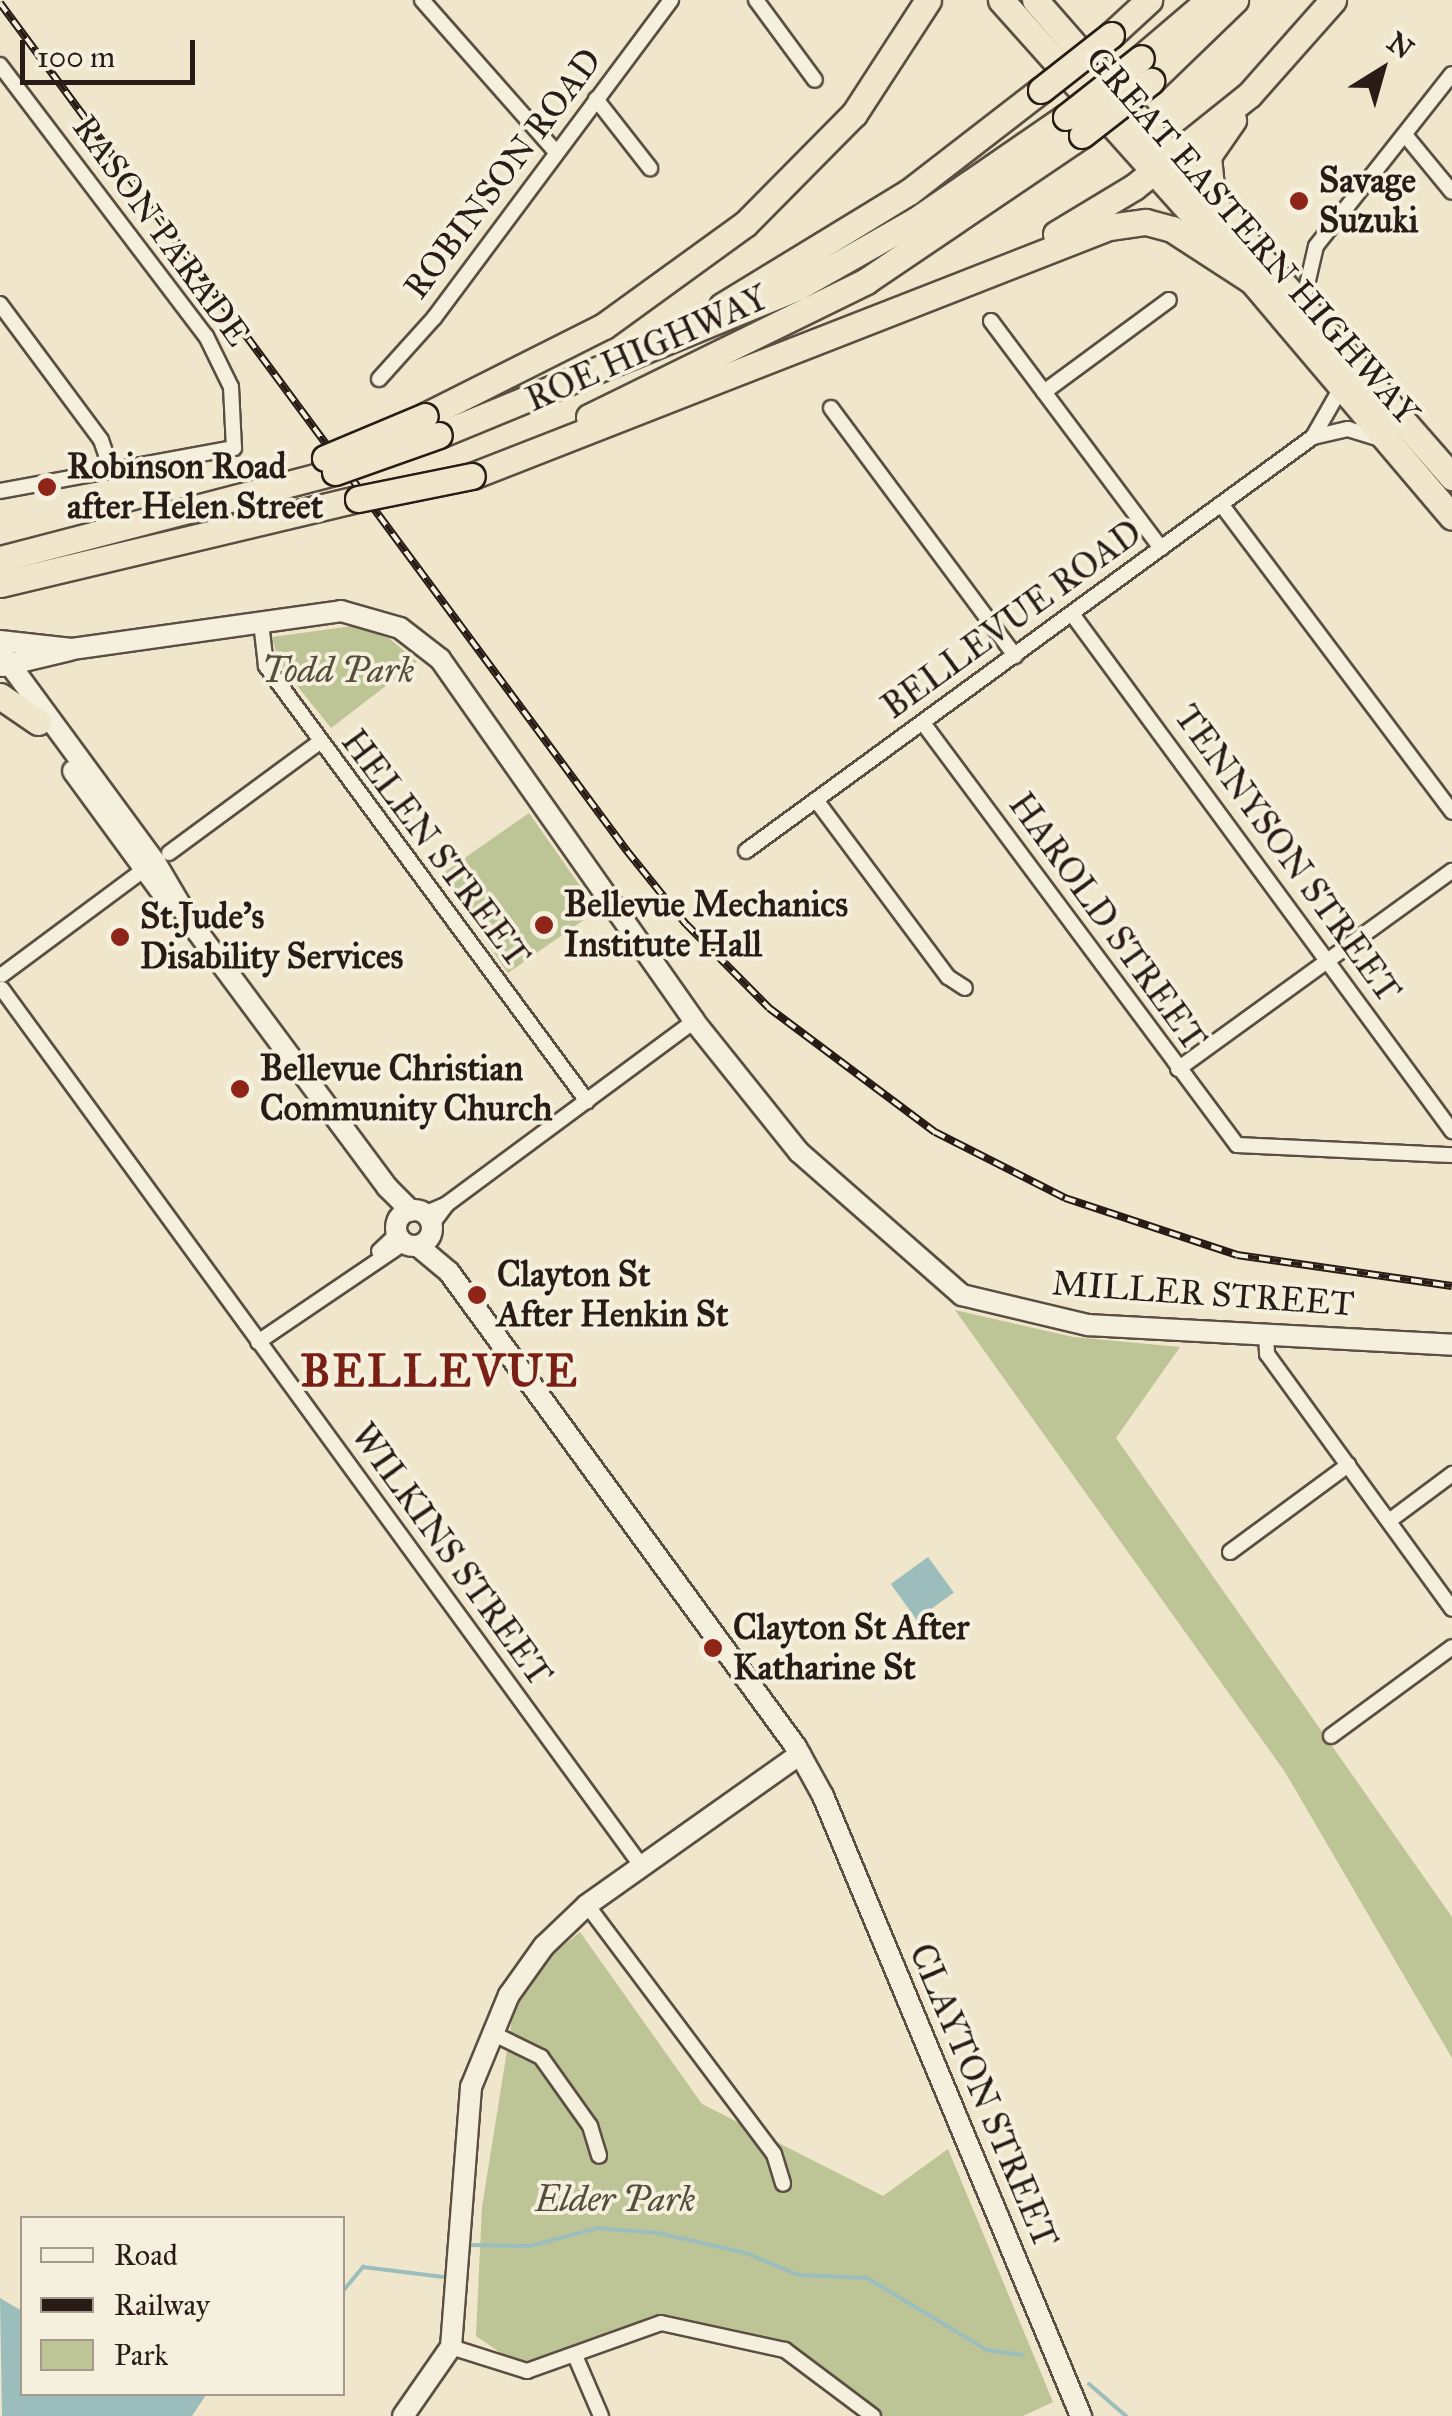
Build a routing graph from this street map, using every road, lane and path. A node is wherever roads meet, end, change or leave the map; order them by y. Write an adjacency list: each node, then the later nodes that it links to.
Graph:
1 (422, 0): 21 (street)
2 (671, 0): 18 (street, ROBINSON ROAD)
3 (756, 0): 16 (street)
4 (928, 0): 38 (highway)
5 (1000, 0): 24 (highway, GREAT EASTERN HIGHWAY)
6 (1035, 0): 12 (highway, GREAT EASTERN HIGHWAY)
7 (1050, 0): 12 (highway)
8 (1149, 0): 33 (highway, bridge)
9 (1209, 0): 14 (highway, ROE HIGHWAY)
10 (1236, 0): 14 (highway, ROE HIGHWAY)
11 (1334, 0): 17 (highway)
12 (1073, 46): 22 (highway, GREAT EASTERN HIGHWAY)
13 (0, 65): 41 (street, RASON PARADE)
14 (1146, 70): 19 (highway, ROE HIGHWAY, bridge)
15 (1452, 74): 20 (street)
16 (816, 80)
17 (1249, 95): 22 (highway); 26 (highway)
18 (596, 99): 21 (street, ROBINSON ROAD); 23 (street)
19 (1074, 126): 33 (highway, ROE HIGHWAY); 42 (highway, ROE HIGHWAY)
20 (1406, 136): 25 (street); 29 (street)
21 (556, 152): 34 (street, ROBINSON ROAD)
22 (1176, 155): 24 (highway); 26 (highway, GREAT EASTERN HIGHWAY)
23 (650, 168)
24 (1155, 172): 27 (highway, GREAT EASTERN HIGHWAY); 31 (highway)
25 (1452, 192)
26 (1212, 198): 29 (highway, GREAT EASTERN HIGHWAY)
27 (1252, 281): 31 (highway); 35 (highway, GREAT EASTERN HIGHWAY)
28 (1169, 300): 36 (street)
29 (1303, 302): 43 (highway, GREAT EASTERN HIGHWAY)
30 (0, 304): 41 (street)
31 (918, 305): 42 (highway)
32 (991, 321): 36 (street)
33 (653, 346): 38 (highway, ROE HIGHWAY)
34 (379, 379)
35 (1341, 388): 39 (street, BELLEVUE ROAD); 40 (highway, GREAT EASTERN HIGHWAY)
36 (1044, 392): 47 (street)
37 (830, 408): 54 (street)
38 (432, 426): 48 (highway, ROE HIGHWAY, bridge)
39 (1313, 437): 40 (street); 45 (street, BELLEVUE ROAD)
40 (1388, 442): 46 (highway, GREAT EASTERN HIGHWAY)
41 (111, 468): 44 (street)
42 (466, 470): 49 (highway, ROE HIGHWAY, bridge)
43 (1452, 476)
44 (0, 491)
45 (1221, 504): 47 (street, BELLEVUE ROAD); 61 (street)
46 (1452, 517)
47 (1160, 548): 50 (street, BELLEVUE ROAD)
48 (0, 559)
49 (0, 584)
50 (1072, 614): 54 (street, BELLEVUE ROAD); 65 (street, TENNYSON STREET)
51 (261, 622): 53 (main road); 59 (street, HELEN STREET); 68 (main road)
52 (0, 641): 53 (main road)
53 (72, 649): 55 (main road)
54 (1015, 656): 58 (street, BELLEVUE ROAD)
55 (2, 664): 57 (main road, CLAYTON STREET); 63 (main road, CLAYTON STREET)
56 (0, 696): 57 (highway)
57 (38, 722): 63 (main road, CLAYTON STREET)
58 (923, 722): 60 (street, BELLEVUE ROAD); 69 (street, HAROLD STREET)
59 (318, 743): 63 (street); 70 (street, HELEN STREET)
60 (816, 800): 62 (street, BELLEVUE ROAD); 67 (street)
61 (1452, 812)
62 (746, 852)
63 (150, 862): 66 (street); 73 (main road, CLAYTON STREET)
64 (1452, 871): 65 (street)
65 (1330, 960): 69 (street); 71 (street, TENNYSON STREET)
66 (1, 980): 75 (street, WILKINS STREET)
67 (965, 988)
68 (694, 1021): 70 (street); 74 (main road, MILLER STREET)
69 (1178, 1069): 72 (street, HAROLD STREET)
70 (587, 1101): 73 (street)
71 (1452, 1131)
72 (1452, 1156)
73 (415, 1228): 75 (street); 84 (main road, CLAYTON STREET)
74 (1266, 1334): 76 (main road, MILLER STREET); 77 (street)
75 (258, 1342): 85 (street, WILKINS STREET)
76 (1452, 1345)
77 (1348, 1464): 79 (street); 80 (street)
78 (1452, 1474): 79 (street)
79 (1389, 1521): 81 (street)
80 (1230, 1552)
81 (1452, 1609)
82 (1452, 1647): 83 (street)
83 (1331, 1736)
84 (795, 1753): 85 (main road); 95 (main road, CLAYTON STREET)
85 (640, 1864): 86 (main road)
86 (587, 1905): 87 (main road); 89 (street)
87 (492, 2033): 88 (street); 90 (main road)
88 (599, 2156)
89 (783, 2184)
90 (451, 2347): 91 (street); 92 (main road)
91 (576, 2358): 93 (street); 94 (street)
92 (403, 2416)
93 (601, 2416)
94 (873, 2416)
95 (1081, 2416)

